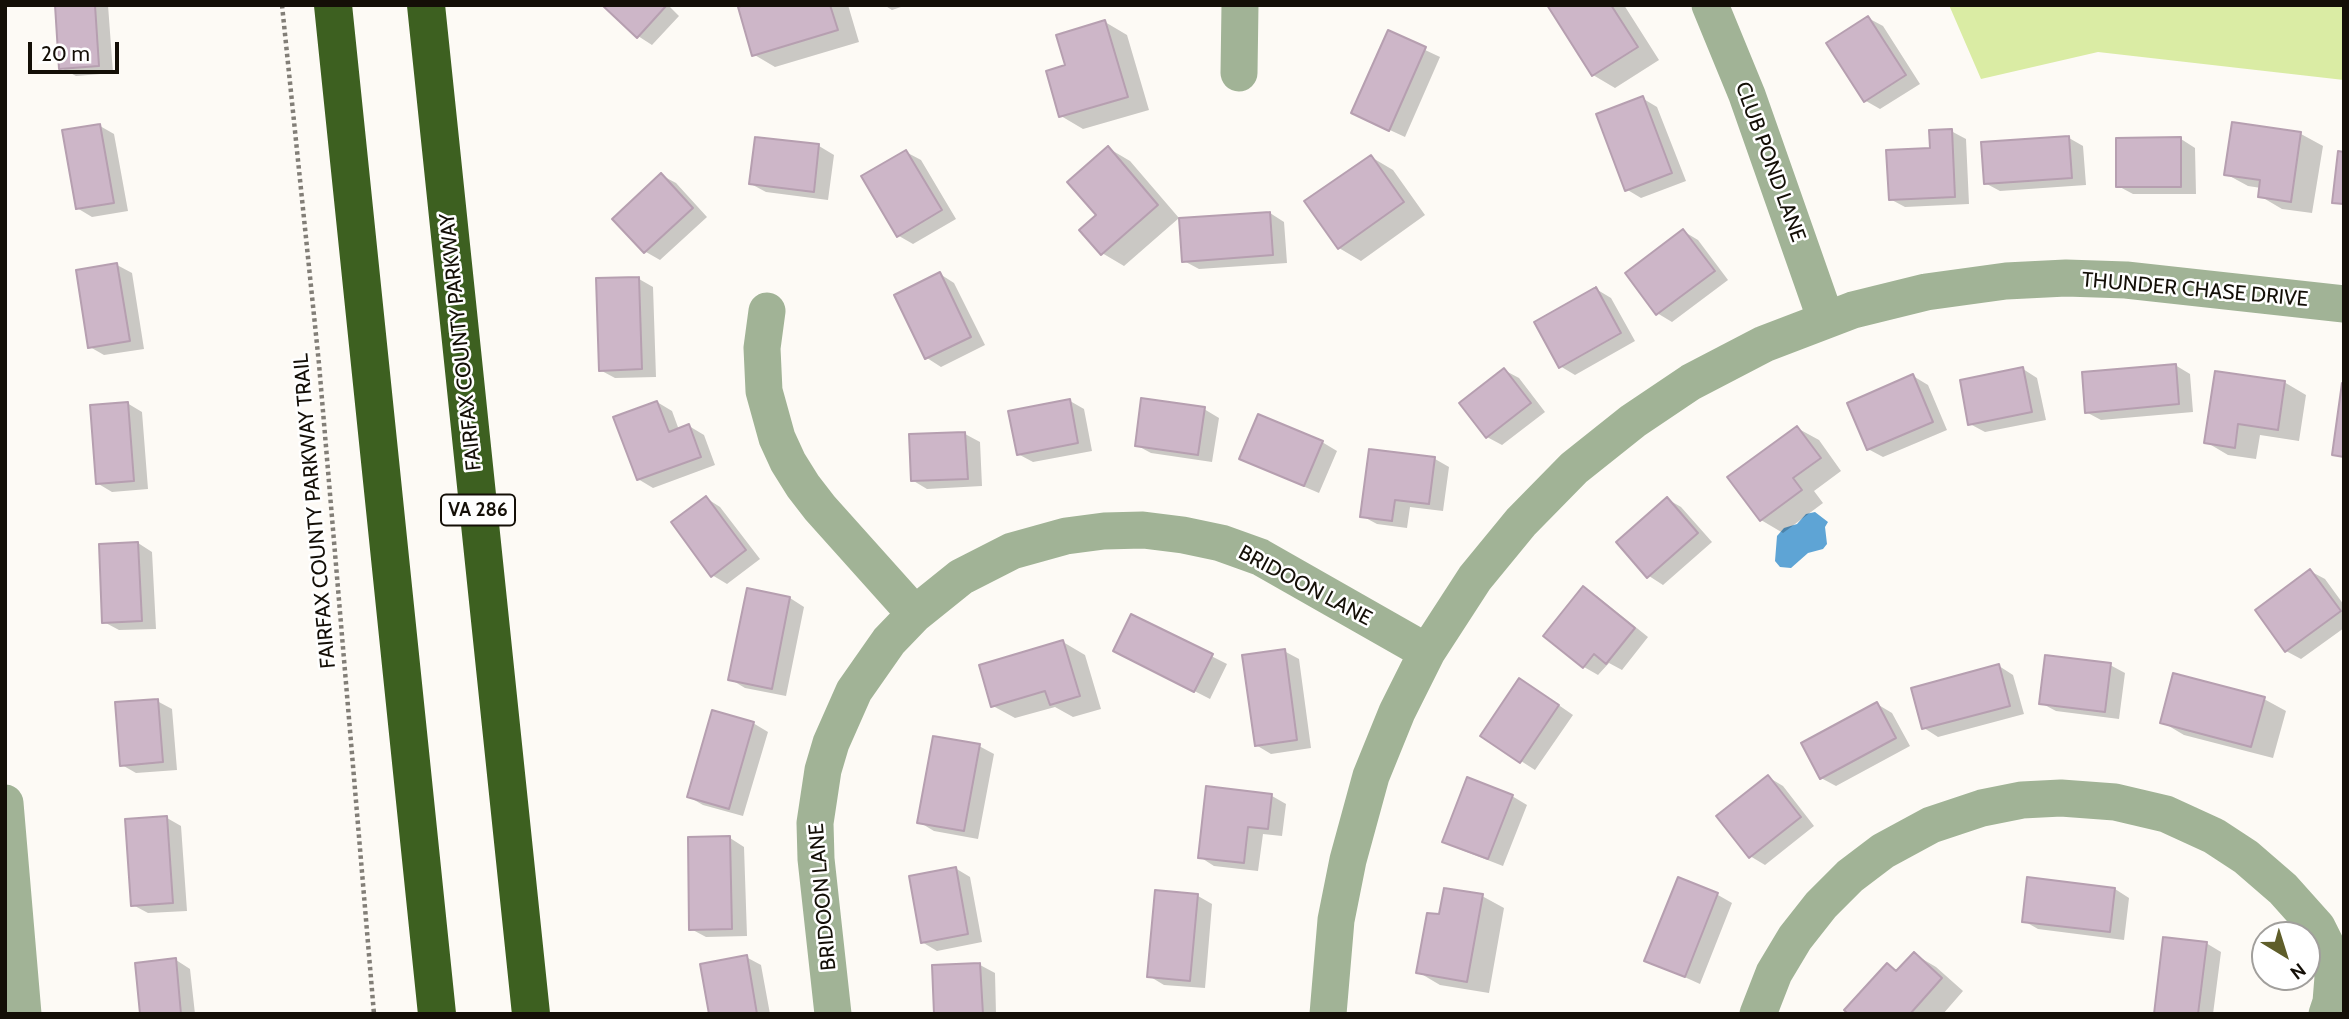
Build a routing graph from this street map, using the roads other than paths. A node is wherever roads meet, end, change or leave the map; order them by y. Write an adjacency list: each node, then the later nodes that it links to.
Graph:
1 (333, 5): 13 (highway)
2 (426, 5): 14 (highway, FAIRFAX COUNTY PARKWAY / VA 286)
3 (1240, 5): 5 (street)
4 (1710, 5): 8 (street, CLUB POND LANE)
5 (1239, 73)
6 (2344, 304): 8 (street, THUNDER CHASE DRIVE)
7 (767, 311): 9 (street)
8 (1826, 320): 10 (street, THUNDER CHASE DRIVE)
9 (915, 614): 10 (street, BRIDOON LANE); 15 (street, BRIDOON LANE)
10 (1427, 652): 16 (street, THUNDER CHASE DRIVE)
11 (5, 803): 12 (street)
12 (23, 1014)
13 (437, 1014)
14 (531, 1014)
15 (834, 1014)
16 (1328, 1014)
17 (1758, 1014): 18 (street)
18 (2327, 1014)

